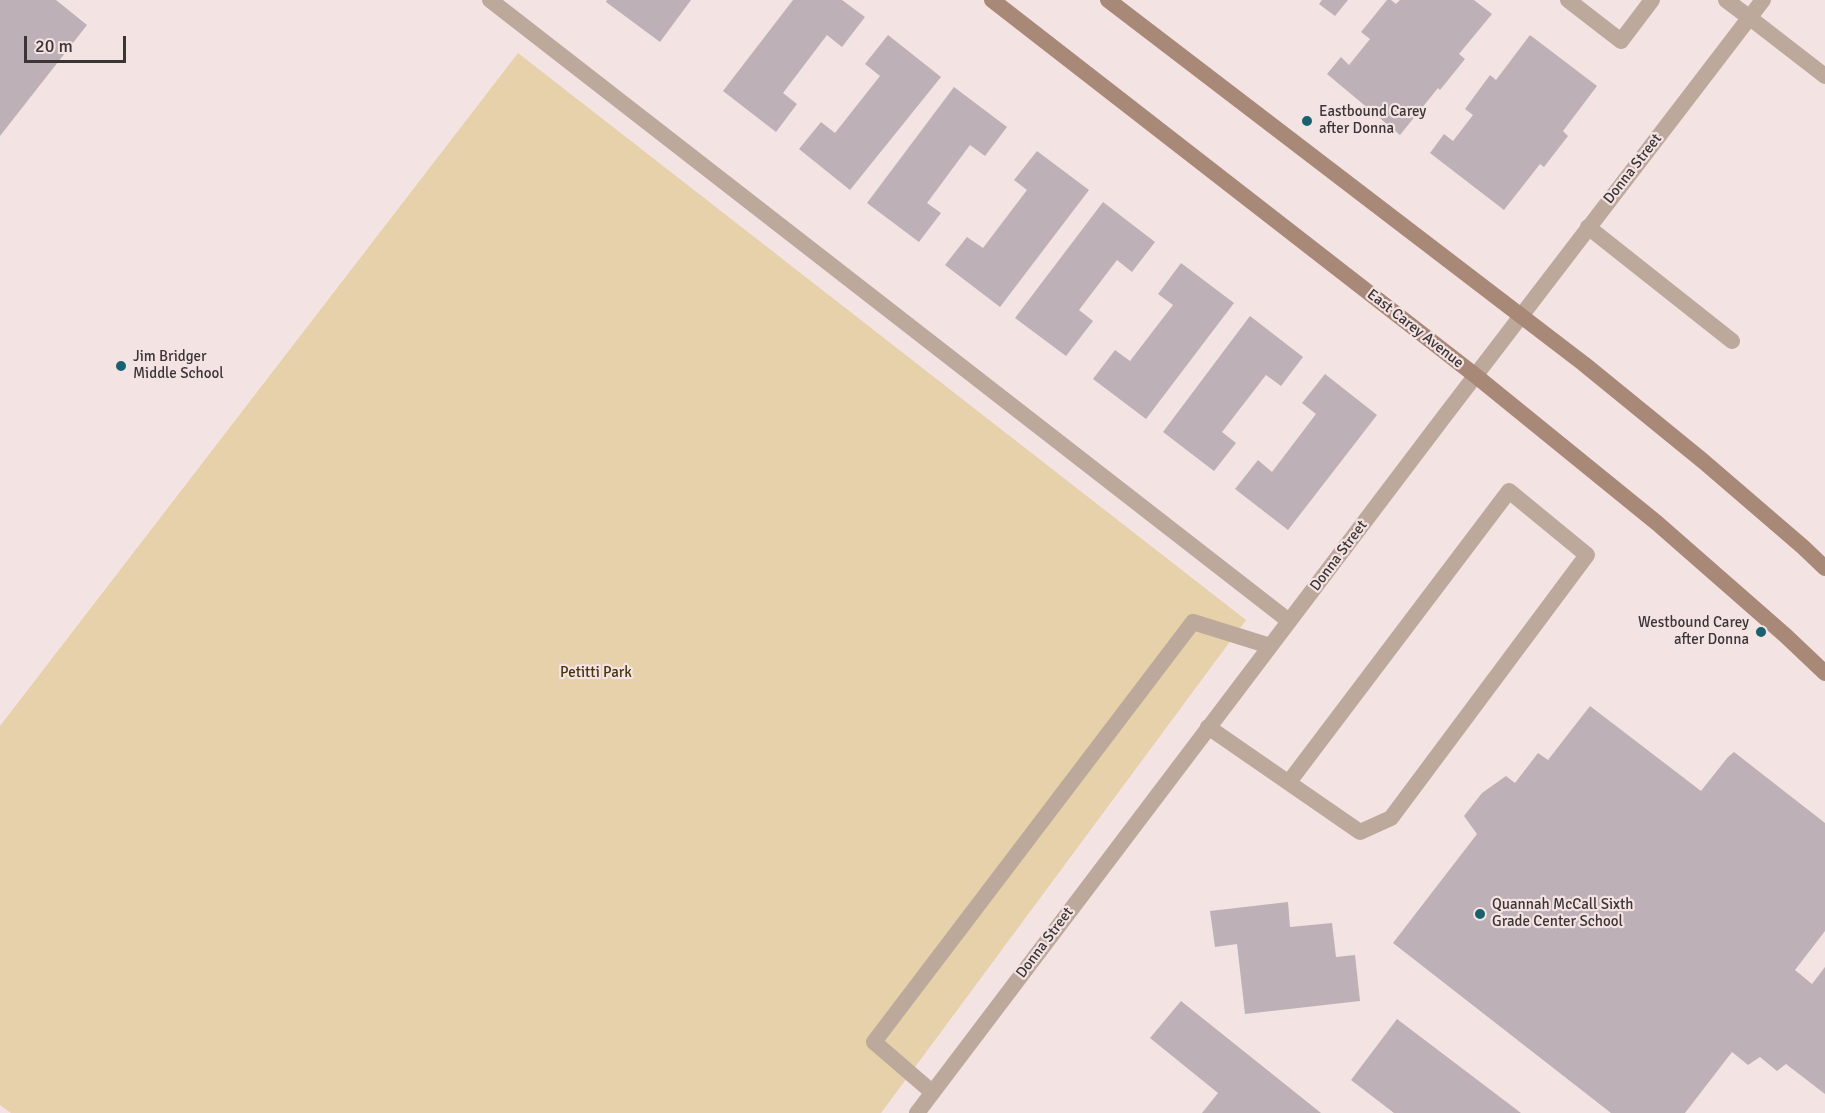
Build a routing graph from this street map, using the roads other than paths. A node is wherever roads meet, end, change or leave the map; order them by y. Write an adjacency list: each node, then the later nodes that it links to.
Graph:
1 (490, 0): 15 (street)
2 (992, 0): 13 (main road, East Carey Avenue)
3 (1108, 0): 11 (main road)
4 (1568, 0): 5 (street)
5 (1652, 0)
6 (1726, 0): 8 (street)
7 (1763, 0): 8 (street, Donna Street)
8 (1750, 18): 9 (street); 10 (street, Donna Street)
9 (1825, 76)
10 (1588, 227): 11 (street, Donna Street); 12 (street)
11 (1520, 317): 13 (street, Donna Street); 14 (main road)
12 (1731, 341)
13 (1476, 376): 15 (street, Donna Street); 17 (main road, East Carey Avenue)
14 (1825, 568)
15 (1289, 621): 16 (street, Donna Street)
16 (1270, 646): 18 (street, Donna Street); 20 (street)
17 (1825, 673)
18 (1208, 727): 19 (street); 20 (street, Donna Street)
19 (1289, 782): 19 (street)
20 (932, 1092): 21 (street, Donna Street)
21 (917, 1113)

